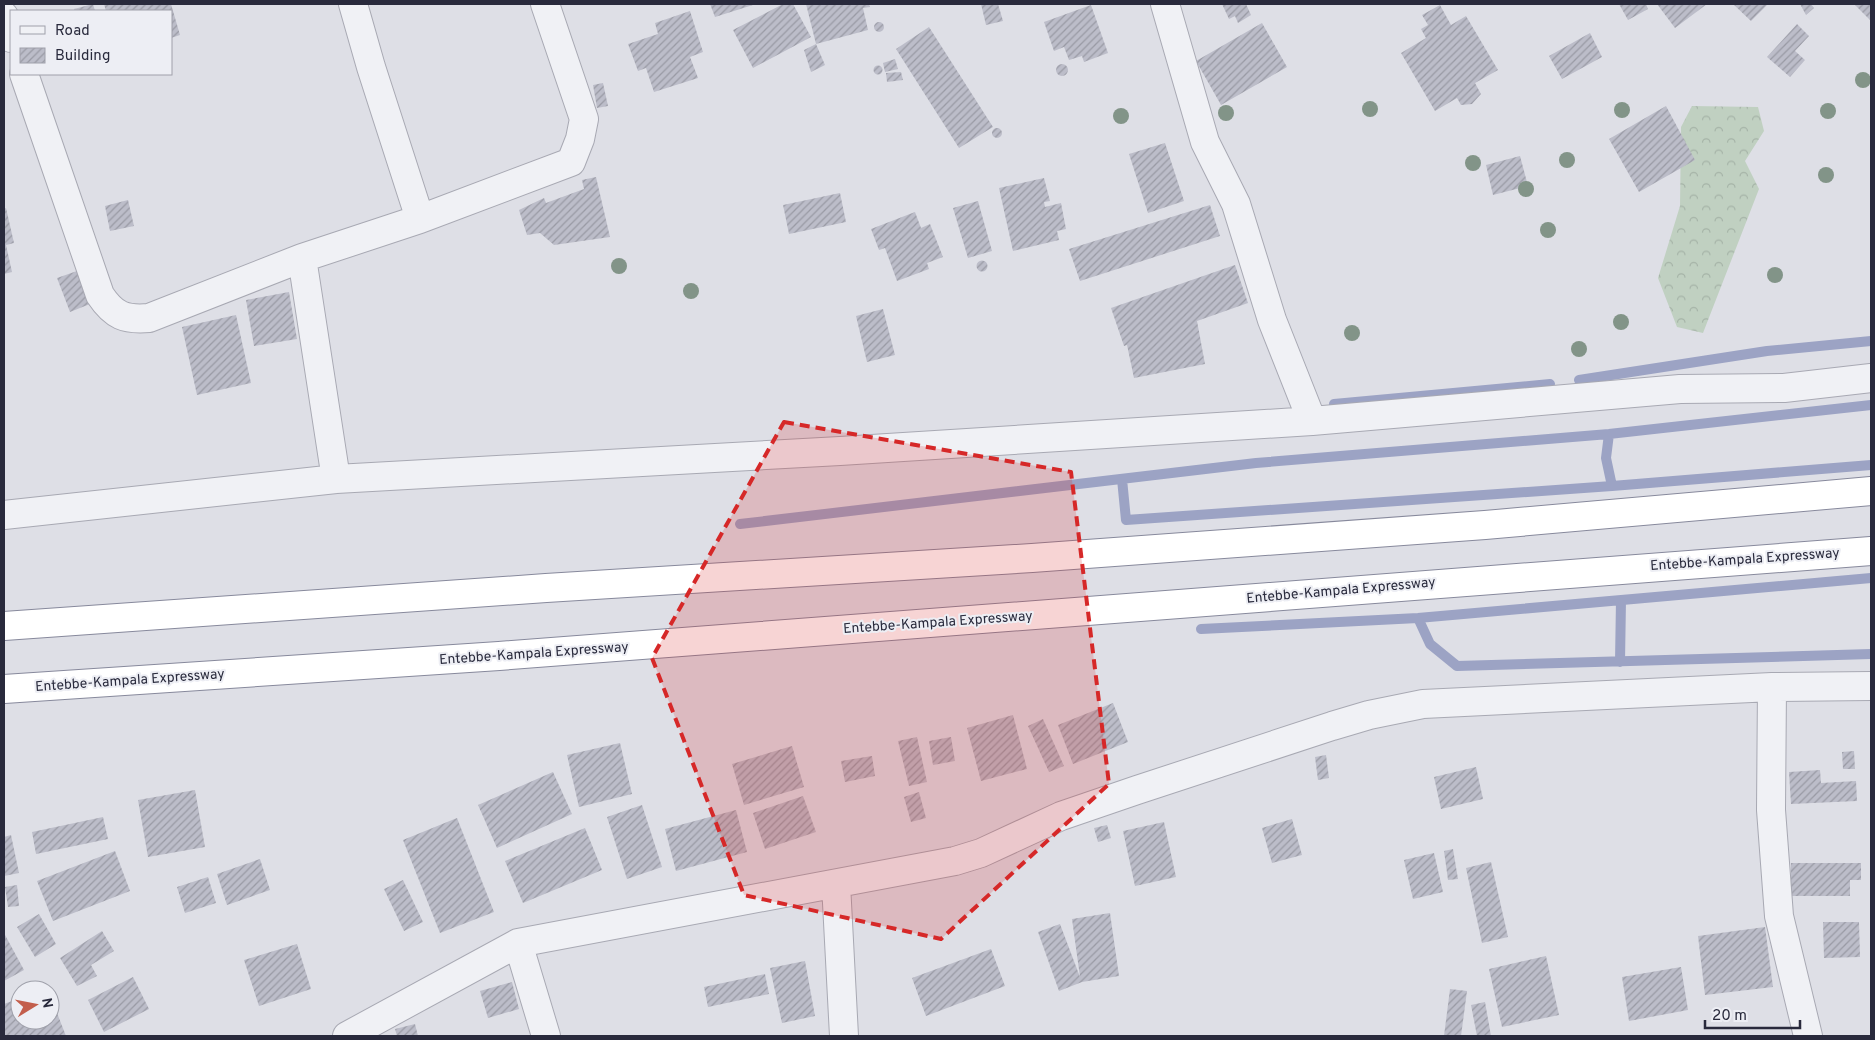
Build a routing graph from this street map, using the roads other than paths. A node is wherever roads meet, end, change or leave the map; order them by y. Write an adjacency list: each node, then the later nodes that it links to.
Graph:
1 (354, 4): 7 (street)
2 (546, 4): 7 (street)
3 (1165, 4): 10 (street)
4 (4, 16): 5 (street)
5 (10, 35)
6 (24, 75): 8 (street)
7 (420, 219): 8 (street)
8 (302, 258): 11 (street)
9 (1871, 378): 10 (street)
10 (1312, 421): 11 (street)
11 (336, 479): 13 (street)
12 (1871, 491): 15 (highway)
13 (4, 515)
14 (1871, 551): 18 (highway, Entebbe-Kampala Expressway)
15 (4, 626)
16 (1871, 686): 17 (street)
17 (1772, 687): 19 (street); 24 (street)
18 (4, 689)
19 (836, 884): 20 (street); 23 (street)
20 (518, 943): 21 (street); 22 (street)
21 (347, 1036)
22 (546, 1036)
23 (844, 1036)
24 (1808, 1036)

